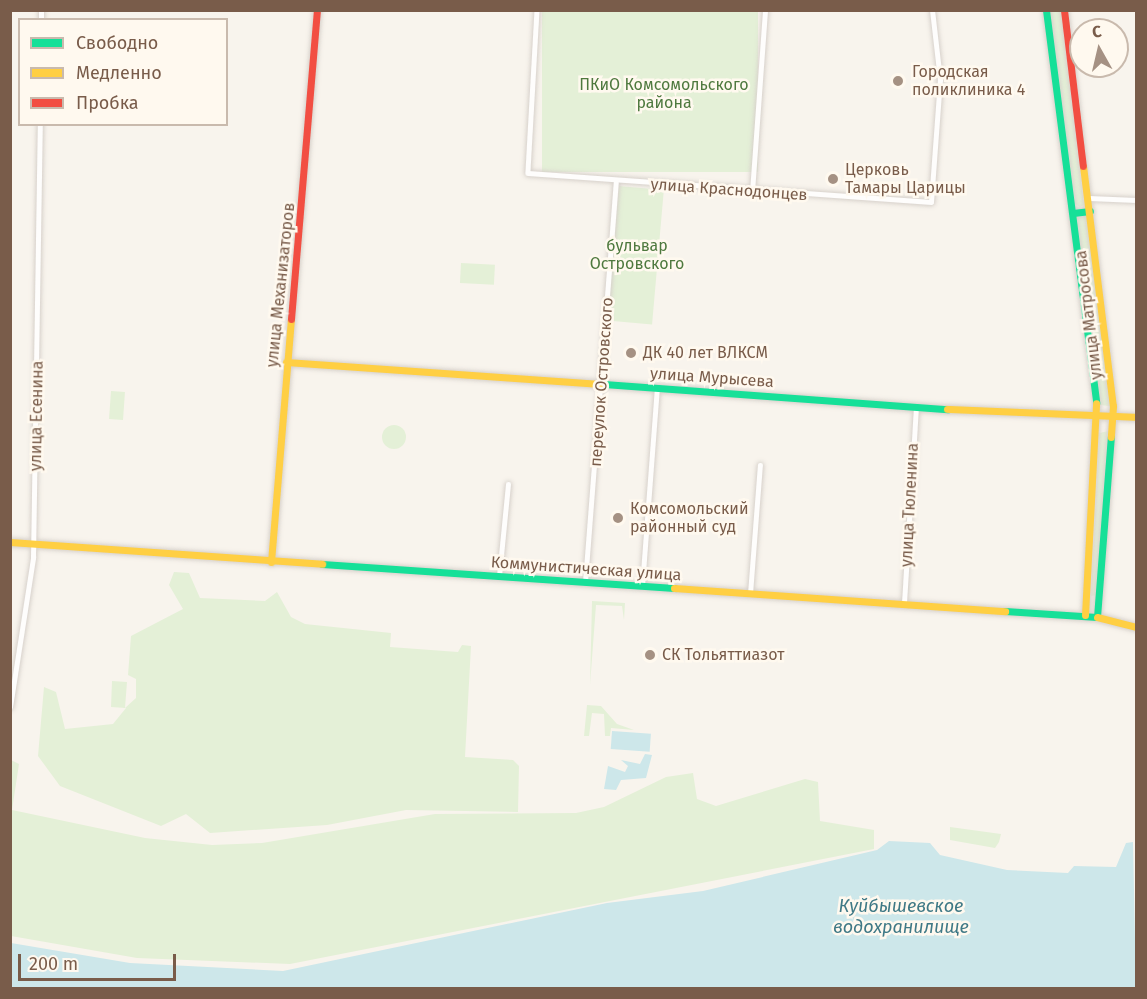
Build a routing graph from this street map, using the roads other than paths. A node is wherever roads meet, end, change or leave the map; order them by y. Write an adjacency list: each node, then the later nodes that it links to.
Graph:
1 (317, 10): 14 (main road, улица Механизаторов)
2 (537, 10): 8 (street, улица Краснодонцев)
3 (765, 10): 9 (street)
4 (932, 10): 9 (street, улица Краснодонцев)
5 (1046, 10): 13 (main road, улица Матросова)
6 (1064, 10): 10 (main road, улица Матросова)
7 (40, 126): 24 (street, улица Есенина)
8 (616, 181): 9 (street, улица Краснодонцев); 15 (street, переулок Островского)
9 (752, 192)
10 (1089, 198): 11 (street); 12 (main road, улица Матросова)
11 (1137, 200)
12 (1090, 211): 13 (main road); 20 (main road, улица Матросова)
13 (1073, 213): 19 (main road, улица Матросова)
14 (286, 362): 15 (main road, улица Мурысева); 25 (main road, улица Механизаторов)
15 (602, 384): 16 (main road, улица Мурысева); 27 (street, переулок Островского)
16 (657, 388): 17 (main road, улица Мурысева); 28 (street)
17 (916, 407): 19 (main road, улица Мурысева); 30 (street, улица Тюленина)
18 (1137, 417): 20 (main road, улица Мурысева)
19 (1097, 419): 20 (main road, улица Мурысева); 31 (main road, улица Матросова)
20 (1112, 420): 32 (main road, улица Матросова)
21 (760, 465): 29 (street)
22 (508, 484): 26 (street)
23 (10, 542): 24 (main road, Коммунистическая улица)
24 (32, 543): 25 (main road, Коммунистическая улица); 34 (street, улица Есенина)
25 (271, 562): 26 (main road, Коммунистическая улица)
26 (500, 576): 27 (main road, Коммунистическая улица)
27 (585, 582): 28 (main road, Коммунистическая улица)
28 (642, 586): 29 (main road, Коммунистическая улица)
29 (750, 594): 30 (main road, Коммунистическая улица)
30 (904, 603): 31 (main road, Коммунистическая улица)
31 (1085, 615): 32 (main road, Коммунистическая улица)
32 (1097, 617): 33 (main road, Коммунистическая улица)
33 (1137, 627)
34 (10, 706)

